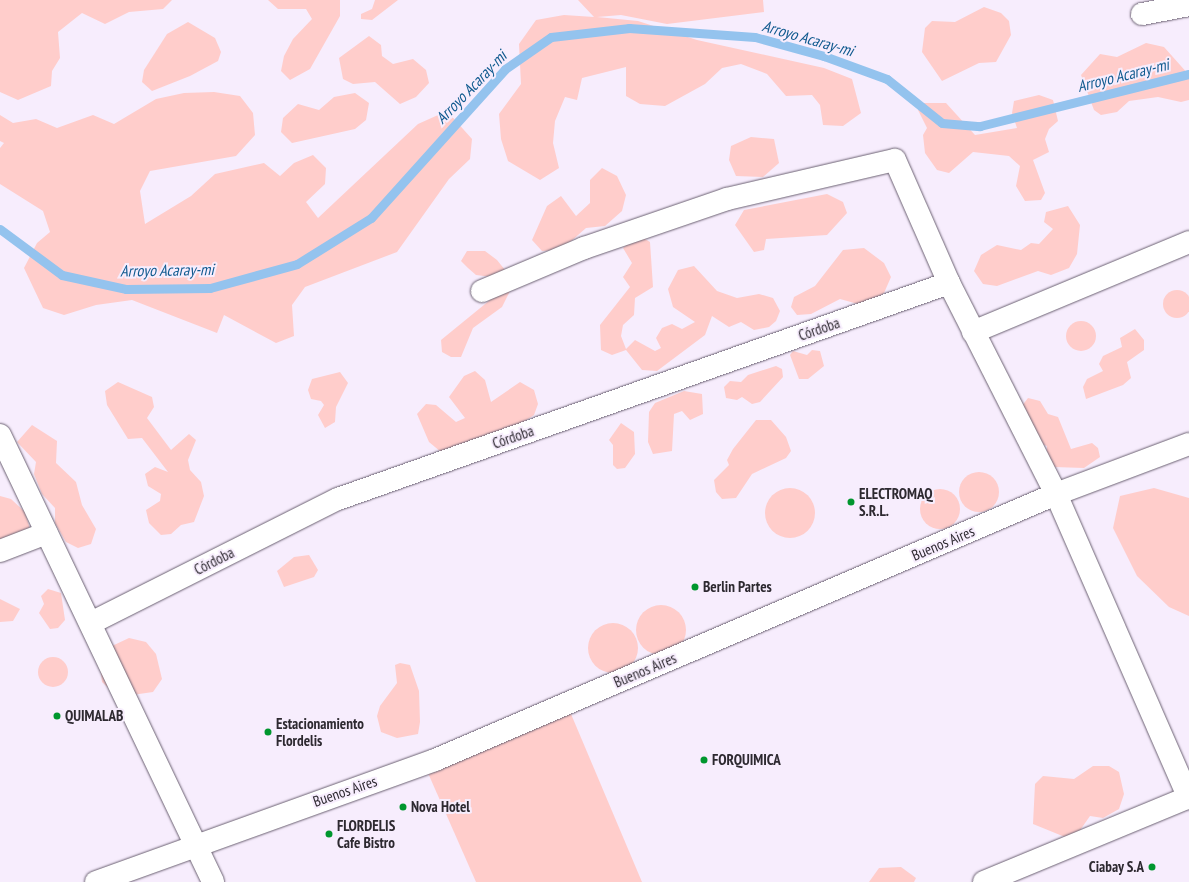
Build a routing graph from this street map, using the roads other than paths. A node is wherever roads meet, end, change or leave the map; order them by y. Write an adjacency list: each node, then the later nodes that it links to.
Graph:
1 (1189, 5): 2 (street)
2 (1142, 14)
3 (1189, 242): 6 (street)
4 (949, 283): 5 (street); 6 (street); 12 (street, Córdoba)
5 (482, 291)
6 (973, 332): 9 (street)
7 (0, 435): 10 (street)
8 (1189, 444): 9 (street, Buenos Aires)
9 (1056, 494): 13 (street); 14 (street, Buenos Aires)
10 (47, 533): 11 (street); 12 (street)
11 (0, 551)
12 (91, 623): 14 (street)
13 (1189, 797): 17 (street)
14 (196, 844): 15 (street, Buenos Aires); 16 (street)
15 (96, 882)
16 (213, 882)
17 (984, 882)

